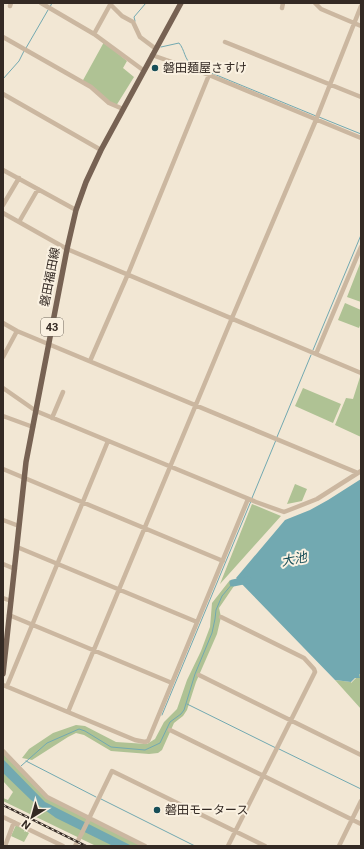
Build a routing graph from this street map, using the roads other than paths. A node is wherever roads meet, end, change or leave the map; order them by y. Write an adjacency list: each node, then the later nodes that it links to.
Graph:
1 (41, 3): 8 (street)
2 (181, 3): 11 (main road, 磐田福田線 / 43)
3 (314, 3): 6 (street)
4 (111, 4): 8 (street); 11 (street)
5 (361, 6): 6 (street)
6 (354, 23): 7 (street); 15 (street)
7 (361, 26)
8 (94, 34): 13 (street)
9 (3, 37): 18 (street)
10 (225, 42): 15 (street)
11 (156, 49): 12 (main road, 磐田福田線 / 43)
12 (152, 55): 13 (main road, 磐田福田線 / 43); 14 (street)
13 (143, 70): 18 (main road, 磐田福田線 / 43)
14 (209, 75): 19 (street); 31 (street)
15 (330, 85): 17 (street); 19 (street)
16 (3, 94): 21 (street)
17 (361, 97)
18 (123, 109): 21 (main road, 磐田福田線 / 43)
19 (316, 120): 20 (street); 32 (street)
20 (361, 138)
21 (100, 150): 26 (main road, 磐田福田線 / 43)
22 (3, 170): 23 (street)
23 (18, 178): 24 (street); 25 (street)
24 (38, 189): 26 (street); 28 (street)
25 (3, 205)
26 (76, 210): 30 (main road, 磐田福田線 / 43)
27 (3, 213): 28 (street)
28 (19, 222): 30 (street)
29 (361, 247): 36 (street)
30 (67, 249): 31 (street); 35 (main road, 磐田福田線 / 43)
31 (128, 274): 32 (street); 38 (street)
32 (232, 318): 36 (street); 42 (street)
33 (3, 323): 34 (street)
34 (17, 331): 35 (street); 37 (street)
35 (48, 344): 38 (street); 43 (main road, 磐田福田線 / 43)
36 (316, 354): 39 (street)
37 (3, 357)
38 (90, 361): 42 (street)
39 (361, 372)
40 (3, 388): 43 (street)
41 (63, 392): 45 (street)
42 (196, 405): 48 (street); 50 (street)
43 (36, 411): 45 (street); 46 (main road, 磐田福田線 / 43)
44 (3, 416): 46 (street)
45 (52, 418): 47 (street)
46 (33, 427): 51 (main road, 磐田福田線 / 43)
47 (108, 441): 48 (street); 53 (street)
48 (170, 467): 52 (street); 56 (street)
49 (3, 469): 51 (street)
50 (360, 472): 52 (street)
51 (24, 478): 53 (street); 55 (main road, 磐田福田線 / 43)
52 (248, 499): 58 (street)
53 (84, 502): 56 (street); 60 (street)
54 (3, 520): 55 (street)
55 (19, 526): 57 (main road, 磐田福田線 / 43)
56 (144, 528): 58 (street); 62 (street)
57 (17, 547): 60 (street); 61 (main road, 磐田福田線 / 43)
58 (223, 561): 67 (street)
59 (3, 564): 61 (street)
60 (58, 564): 62 (street); 68 (street)
61 (14, 569): 64 (main road, 磐田福田線 / 43)
62 (118, 589): 67 (street); 70 (street)
63 (3, 598): 64 (street)
64 (11, 601): 65 (main road, 磐田福田線 / 43)
65 (10, 615): 68 (street); 69 (main road, 磐田福田線 / 43)
66 (221, 617): 76 (street)
67 (198, 622): 73 (street)
68 (33, 625): 70 (street); 74 (street)
69 (5, 634): 71 (main road, 磐田福田線 / 43)
70 (94, 650): 73 (street); 75 (street)
71 (3, 674)
72 (199, 675): 76 (street)
73 (172, 683): 75 (street)
74 (5, 685): 75 (street)
75 (68, 712)
76 (291, 720): 79 (street); 80 (street)
77 (170, 730): 80 (street)
78 (3, 751): 83 (street)
79 (361, 755)
80 (263, 775): 84 (street); 87 (street)
81 (361, 801): 84 (street)
82 (3, 817): 85 (street)
83 (89, 819): 87 (street); 90 (street); 91 (street)
84 (352, 819): 86 (street); 94 (street)
85 (14, 822): 88 (street); 89 (street)
86 (361, 824)
87 (235, 831): 92 (street); 93 (street)
88 (4, 846)
89 (63, 846)
90 (75, 846)
91 (145, 846)
92 (228, 846)
93 (265, 846)
94 (339, 846)

